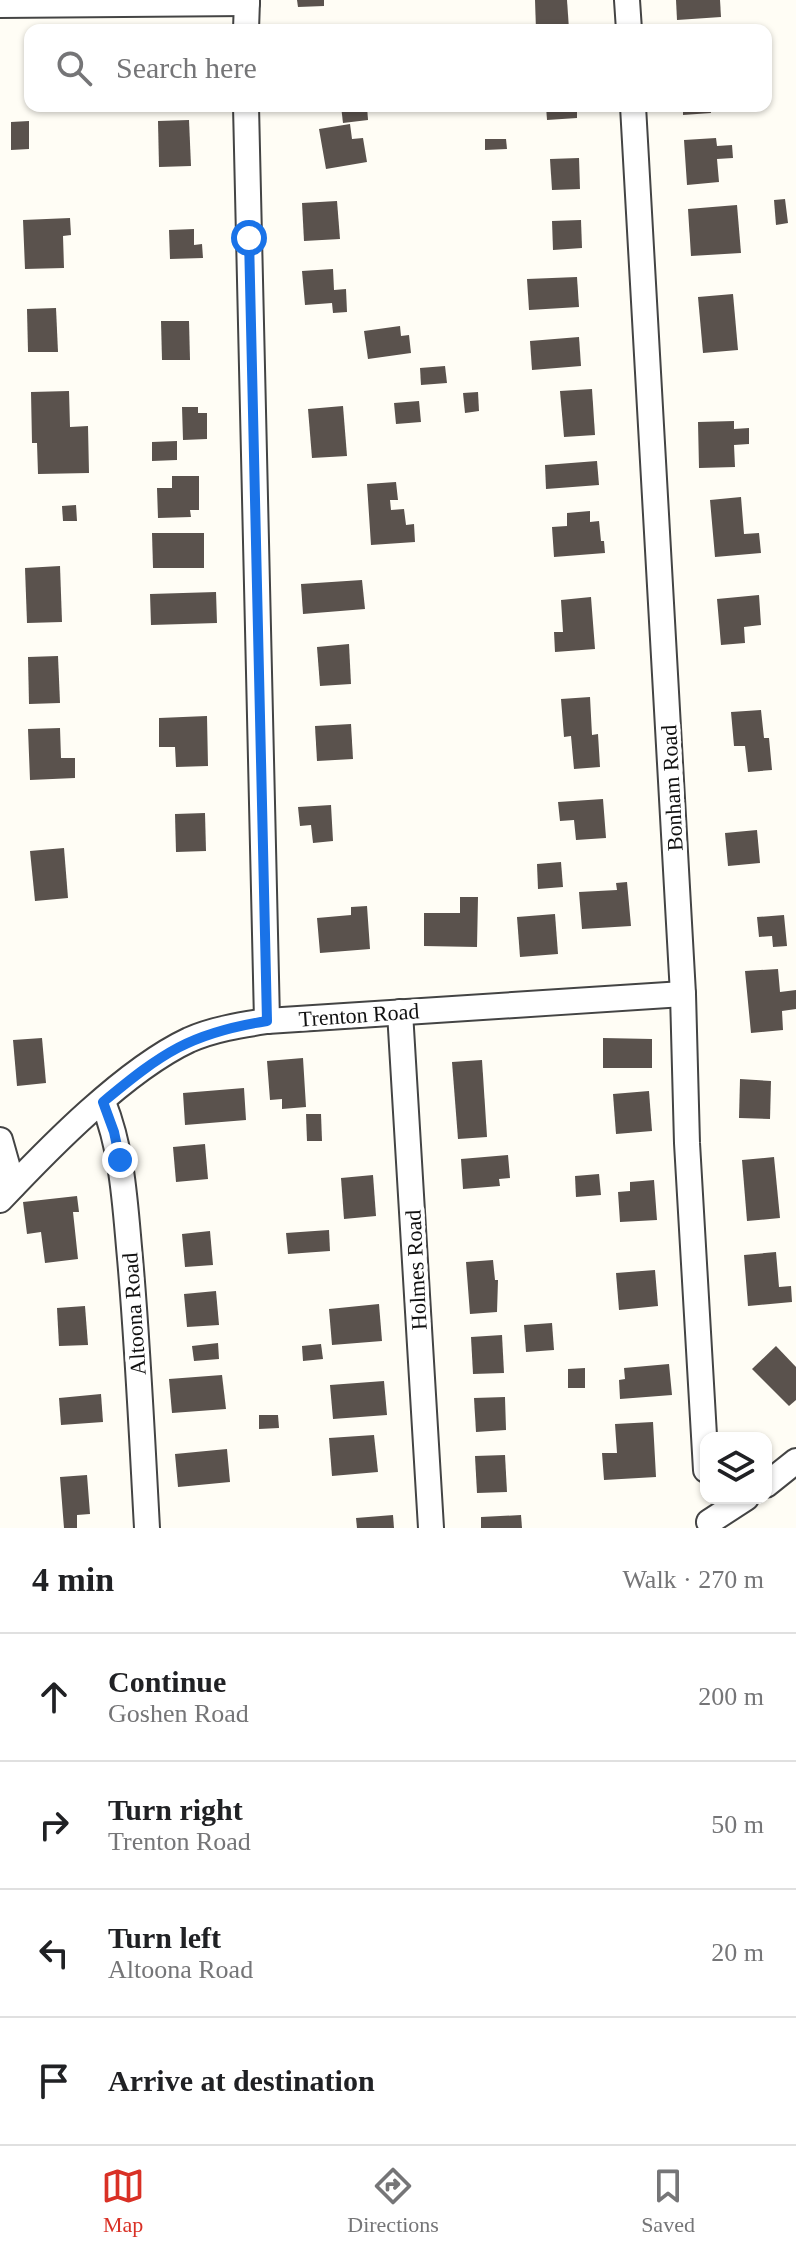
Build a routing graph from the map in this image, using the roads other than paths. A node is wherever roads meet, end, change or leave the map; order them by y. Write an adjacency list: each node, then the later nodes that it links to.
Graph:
1 (627, 0): 5 (street)
2 (247, 2): 3 (street); 4 (street)
3 (0, 5)
4 (246, 24)
5 (629, 24)
6 (246, 112): 10 (street)
7 (633, 112): 8 (street, Bonham Road)
8 (683, 994): 9 (street, Trenton Road); 14 (street, Bonham Road)
9 (400, 1012): 10 (street, Trenton Road); 20 (street, Holmes Road)
10 (267, 1021): 11 (street, Trenton Road)
11 (103, 1102): 13 (street, Trenton Road); 19 (street, Altoona Road)
12 (0, 1140): 13 (street)
13 (7, 1193)
14 (704, 1432)
15 (796, 1461): 16 (street)
16 (772, 1480)
17 (734, 1504): 18 (street)
18 (709, 1516)
19 (147, 1528)
20 (431, 1528)

